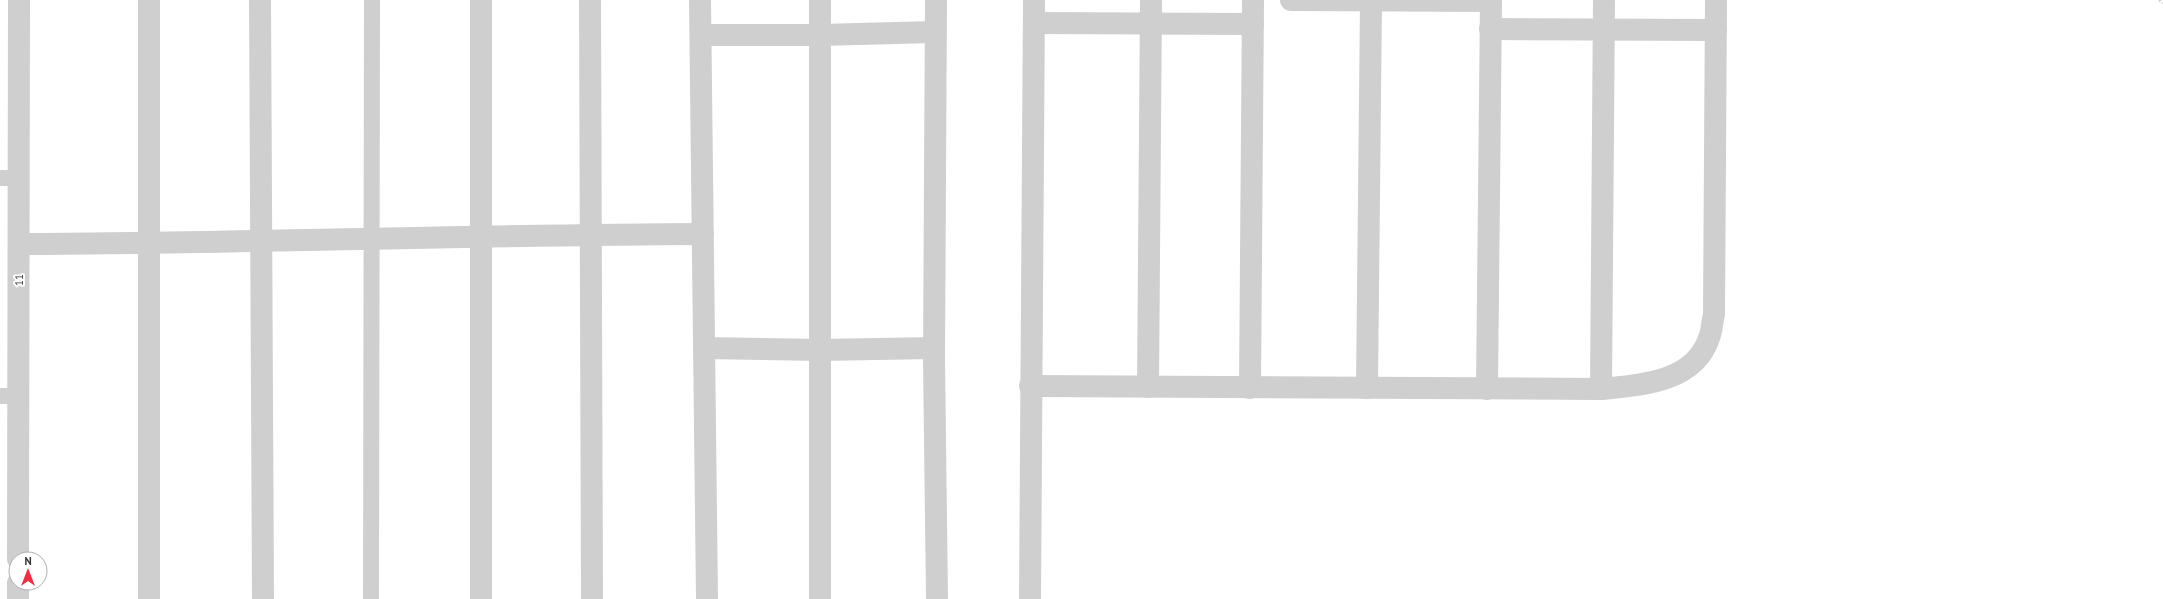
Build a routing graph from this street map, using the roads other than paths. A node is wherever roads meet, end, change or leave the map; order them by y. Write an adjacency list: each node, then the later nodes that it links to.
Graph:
1 (19, 0): 27 (street, 11)
2 (149, 0): 35 (street)
3 (260, 0): 33 (street)
4 (372, 0): 32 (lane)
5 (481, 0): 31 (street)
6 (590, 0): 30 (street)
7 (700, 0): 25 (street)
8 (820, 0): 26 (street)
9 (936, 0): 24 (street)
10 (1034, 0): 18 (street)
11 (1151, 0): 19 (street)
12 (1253, 0): 20 (street)
13 (1291, 0): 16 (street)
14 (1604, 0): 22 (street)
15 (1716, 0): 23 (street)
16 (1371, 1): 17 (street); 43 (street)
17 (1491, 1): 21 (street)
18 (1034, 23): 19 (street); 40 (street)
19 (1151, 24): 20 (street); 41 (street)
20 (1253, 24): 42 (street)
21 (1490, 29): 22 (street); 44 (street)
22 (1604, 30): 23 (street); 45 (street)
23 (1716, 30): 45 (street)
24 (935, 32): 26 (street); 38 (street)
25 (701, 35): 26 (street); 29 (street)
26 (820, 35): 39 (street)
27 (10, 56): 28 (street, 11)
28 (9, 178): 34 (street, 11)
29 (703, 234): 30 (street); 37 (street)
30 (591, 235): 31 (street); 53 (street)
31 (481, 236): 32 (street); 52 (street)
32 (372, 238): 33 (street); 51 (lane)
33 (261, 240): 35 (street); 50 (street)
34 (18, 244): 35 (street); 36 (street, 11)
35 (149, 244): 49 (street)
36 (10, 294): 46 (street, 11)
37 (704, 348): 39 (street); 54 (street)
38 (934, 348): 39 (street); 56 (street)
39 (820, 350): 55 (street)
40 (1030, 386): 41 (street); 57 (street)
41 (1148, 387): 42 (street)
42 (1250, 388): 43 (street)
43 (1367, 388): 44 (street)
44 (1487, 389): 45 (street)
45 (1601, 389)
46 (9, 396): 47 (street, 11)
47 (9, 514): 48 (street, 11)
48 (16, 551)
49 (149, 599)
50 (263, 599)
51 (371, 599)
52 (481, 599)
53 (592, 599)
54 (707, 599)
55 (820, 599)
56 (937, 599)
57 (1030, 599)

